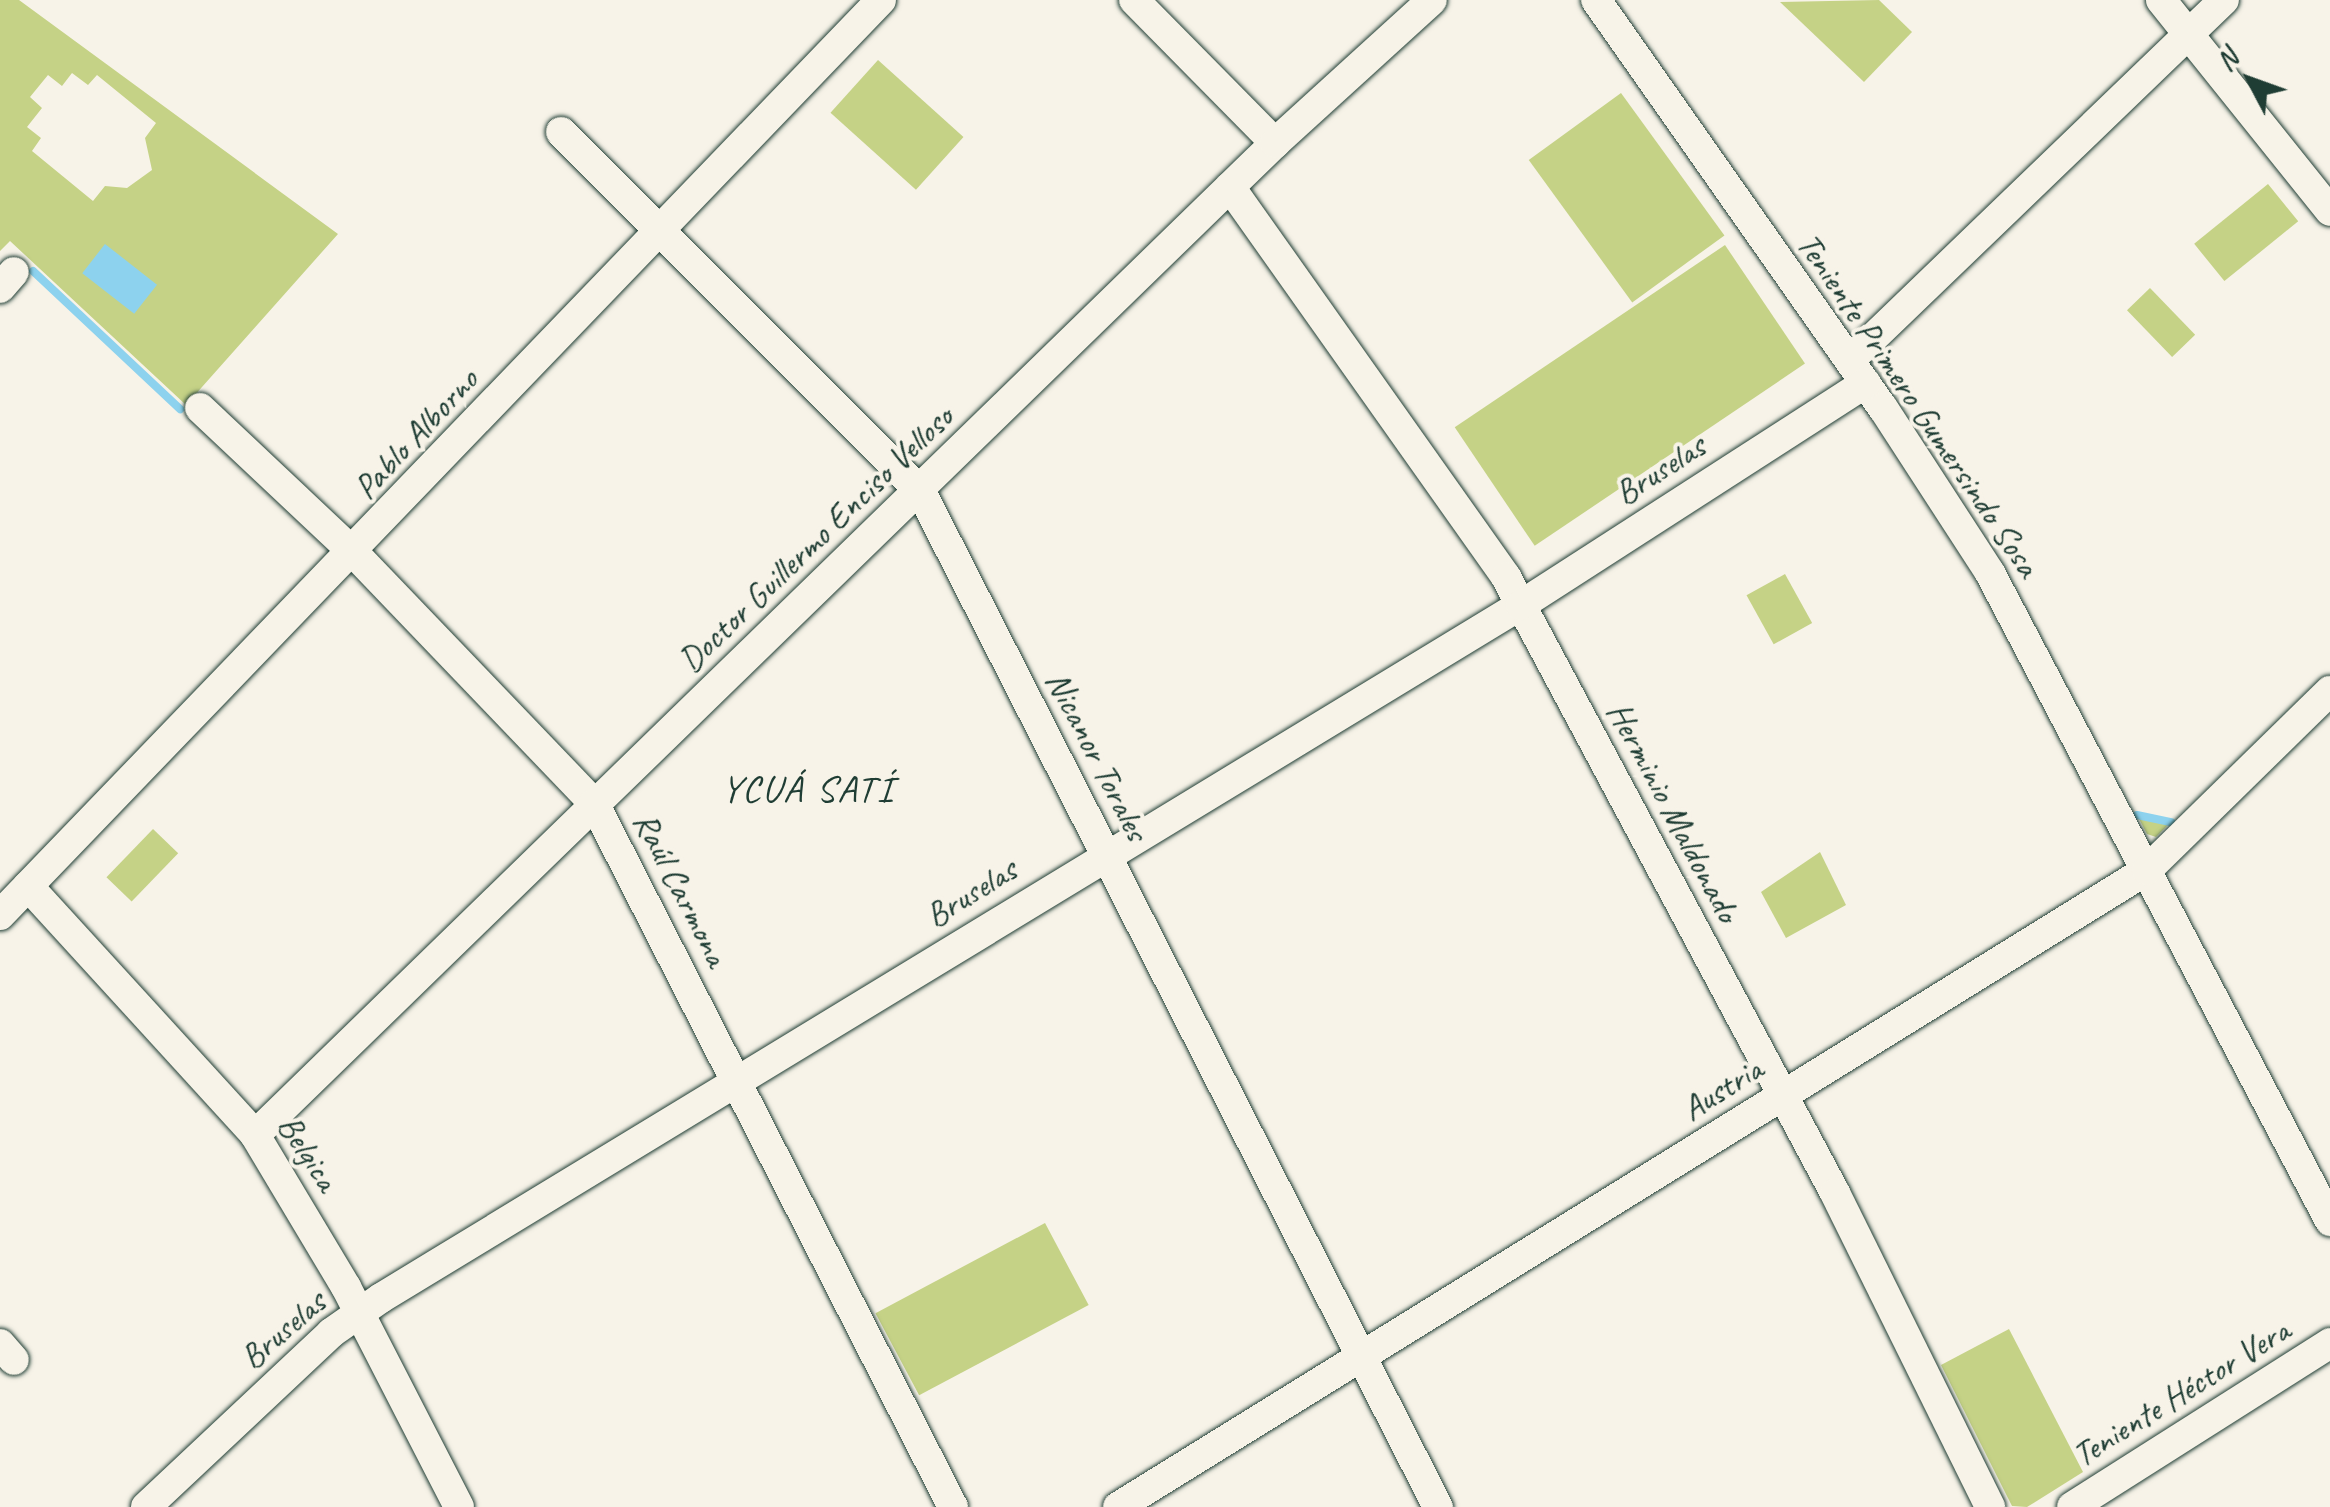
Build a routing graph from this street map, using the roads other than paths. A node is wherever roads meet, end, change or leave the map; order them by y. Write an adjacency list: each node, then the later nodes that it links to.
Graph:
1 (881, 0): 12 (street, Pablo Alborno)
2 (1134, 0): 9 (street)
3 (1432, 0): 9 (street, Doctor Guillermo Enciso Velloso)
4 (1596, 0): 13 (street, Teniente Primero Gumersindo Sosa)
5 (2161, 0): 7 (street)
6 (2224, 0): 7 (street, Bruselas)
7 (2189, 33): 11 (street); 13 (street, Bruselas)
8 (561, 132): 12 (street, Nicanor Torales)
9 (1275, 142): 10 (street, Doctor Guillermo Enciso Velloso)
10 (1230, 187): 15 (street, Doctor Guillermo Enciso Velloso); 17 (street, Herminio Maldonado)
11 (2330, 211)
12 (660, 231): 15 (street, Nicanor Torales); 16 (street, Pablo Alborno)
13 (1858, 371): 17 (street, Bruselas); 21 (street, Teniente Primero Gumersindo Sosa)
14 (200, 408): 16 (street, Raúl Carmona)
15 (921, 492): 19 (street, Doctor Guillermo Enciso Velloso); 20 (street, Nicanor Torales)
16 (354, 554): 19 (street, Raúl Carmona); 22 (street, Pablo Alborno)
17 (1521, 604): 20 (street, Bruselas); 25 (street, Herminio Maldonado)
18 (2330, 690): 21 (street, Austria)
19 (594, 803): 24 (street, Raúl Carmona); 26 (street, Doctor Guillermo Enciso Velloso)
20 (1105, 854): 24 (street, Bruselas); 30 (street, Nicanor Torales)
21 (2147, 870): 25 (street, Austria); 27 (street, Teniente Primero Gumersindo Sosa)
22 (28, 886): 23 (street, Pablo Alborno); 26 (street, Belgica)
23 (0, 915)
24 (737, 1083): 28 (street, Bruselas); 33 (street, Raúl Carmona)
25 (1780, 1096): 30 (street, Austria); 36 (street, Herminio Maldonado)
26 (254, 1135): 28 (street, Belgica)
27 (2330, 1221)
28 (360, 1314): 31 (street, Bruselas); 32 (street, Belgica)
29 (2330, 1343): 37 (street, Teniente Héctor Vera)
30 (1361, 1356): 34 (street, Austria); 35 (street, Nicanor Torales)
31 (146, 1507)
32 (459, 1507)
33 (953, 1507)
34 (1118, 1507)
35 (1438, 1507)
36 (1990, 1507)
37 (2072, 1507)

